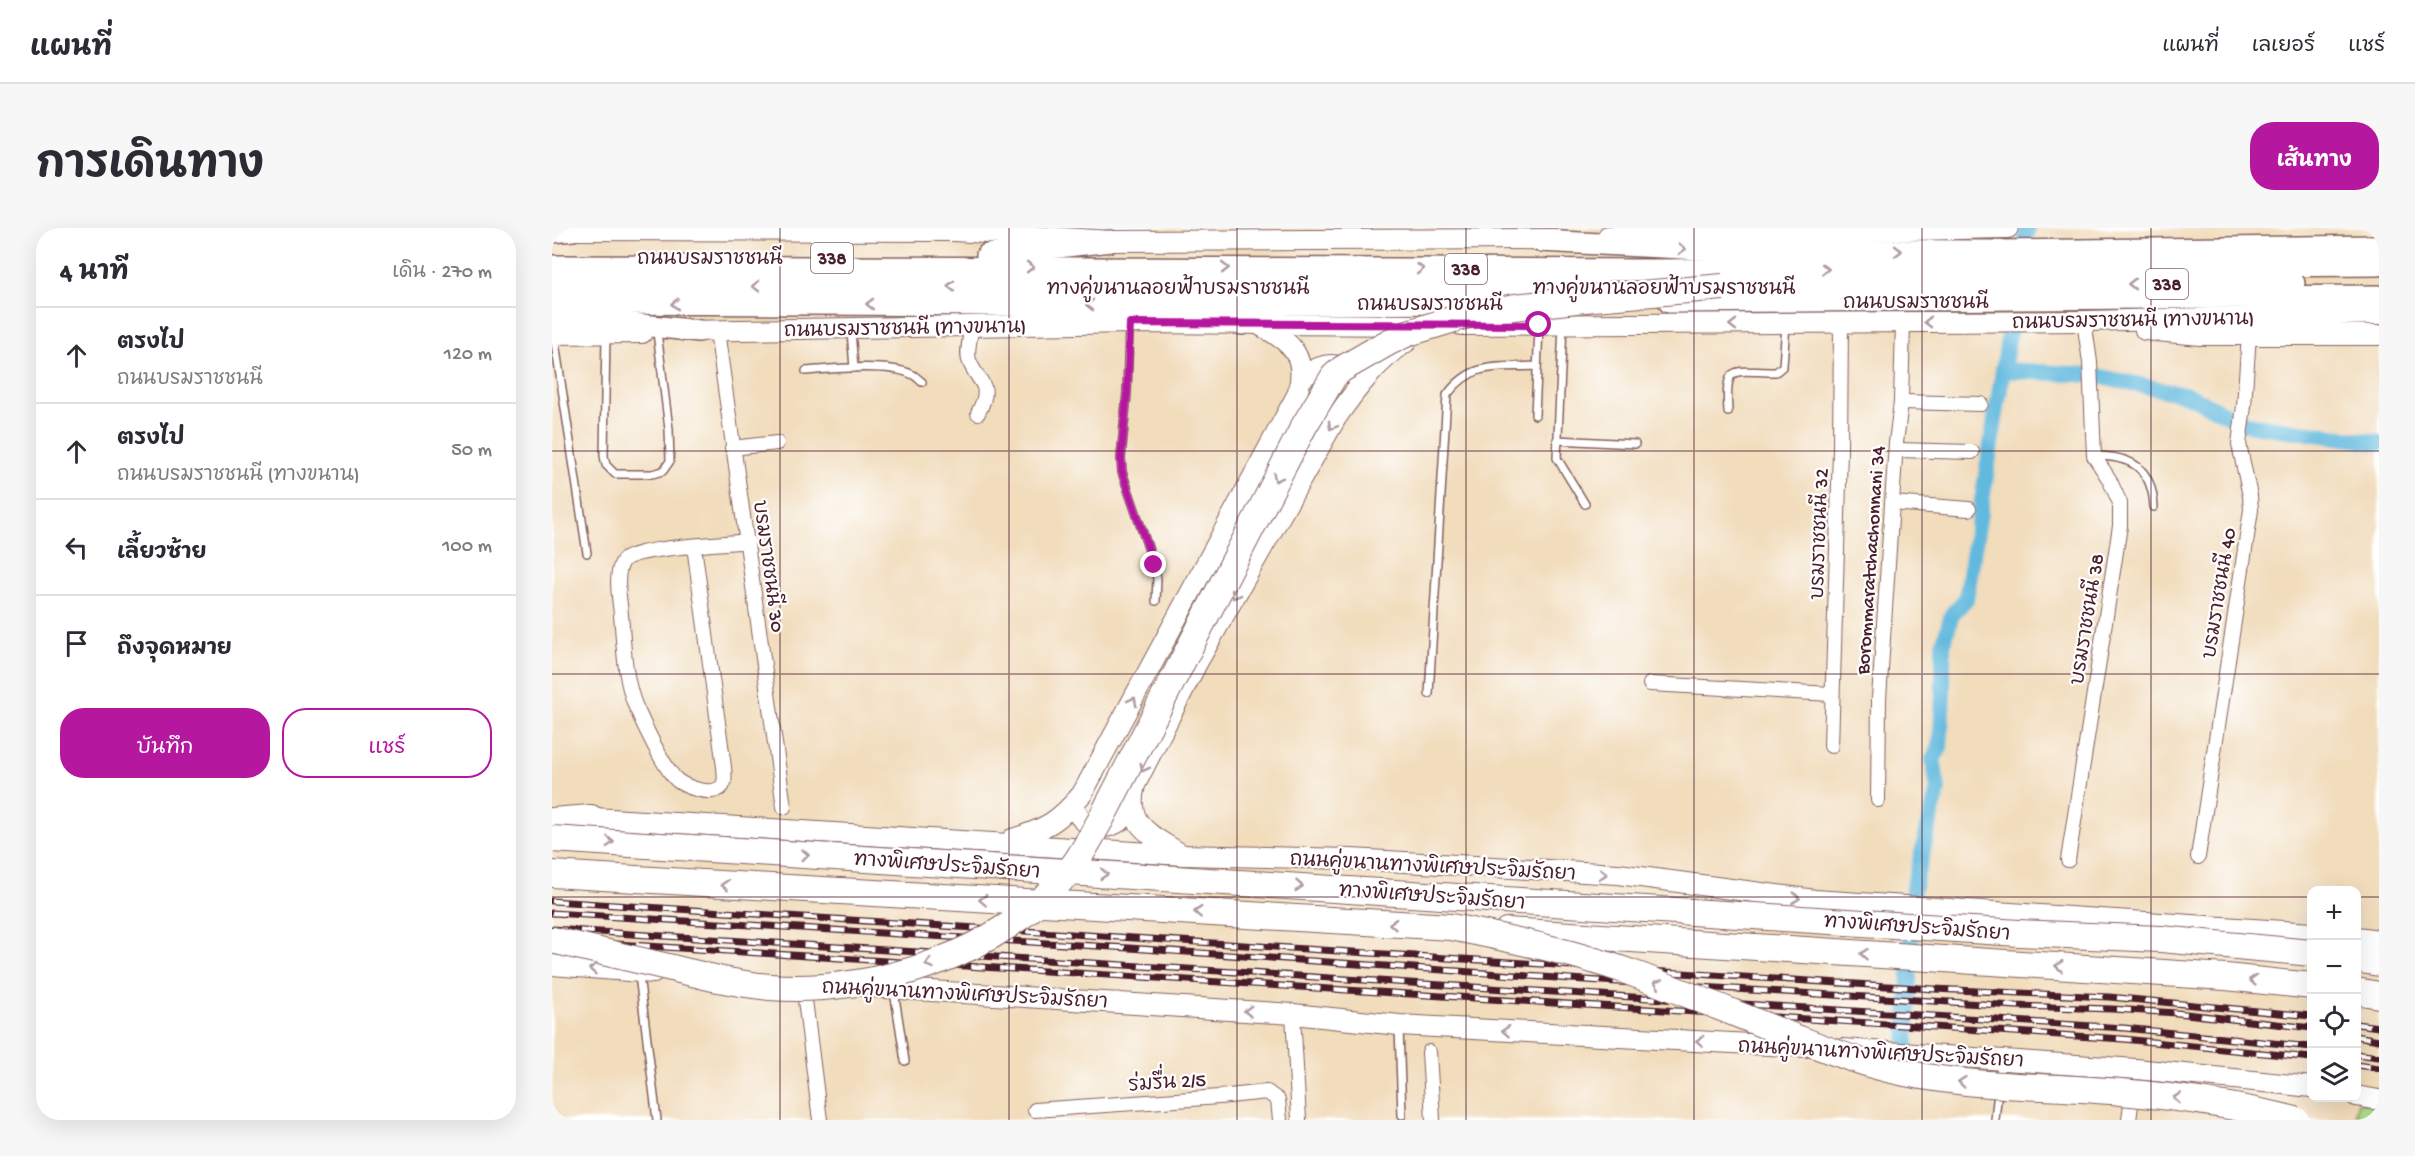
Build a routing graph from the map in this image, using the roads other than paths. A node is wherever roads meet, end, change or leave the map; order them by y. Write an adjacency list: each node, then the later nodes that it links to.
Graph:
1 (2002, 228): 2 (main road, 338); 12 (main road, 338)
2 (2008, 228)
3 (604, 229): 4 (main road, 338); 7 (main road, 338)
4 (705, 229): 5 (main road, 338)
5 (845, 229): 6 (main road, 338)
6 (930, 229): 11 (main road, 338)
7 (558, 230)
8 (1308, 234): 10 (main road, ถนนบรมราชชนนี / 338); 11 (main road, ถนนบรมราชชนนี / 338)
9 (1501, 234): 10 (main road, ถนนบรมราชชนนี / 338); 12 (main road, ถนนบรมราชชนนี / 338)
10 (1411, 235)
11 (1119, 237): 14 (main road, ถนนบรมราชชนนี / 338)
12 (1539, 241): 13 (main road, ถนนบรมราชชนนี / 338, one-way to 13)
13 (2371, 246)
14 (552, 257)
15 (2379, 265): 16 (main road, ทางคู่ขนานลอยฟ้าบรมราชชนนี / 338, one-way to 15)
16 (552, 266)
17 (552, 286): 18 (main road, ทางคู่ขนานลอยฟ้าบรมราชชนนี / 338, one-way to 17, bridge)
18 (1723, 287): 19 (main road, ทางคู่ขนานลอยฟ้าบรมราชชนนี / 338, one-way to 18); 87 (highway, one-way to 87, bridge)
19 (2373, 301): 23 (main road, ถนนบรมราชชนนี / 338); 24 (main road, ถนนบรมราชชนนี (ทางขนาน) / 338)
20 (552, 303): 21 (main road, ถนนบรมราชชนนี, one-way to 20)
21 (1285, 304): 22 (main road, ถนนบรมราชชนนี); 27 (main road)
22 (1987, 311): 23 (main road, ถนนบรมราชชนนี / 338); 26 (main road, ถนนบรมราชชนนี (ทางขนาน) / 338, one-way to 26)
23 (2019, 311): 24 (main road, ถนนบรมราชชนนี (ทางขนาน) / 338)
24 (2084, 321): 39 (main road); 58 (street)
25 (1130, 323): 27 (main road, ถนนบรมราชชนนี (ทางขนาน) / 338); 30 (main road, ถนนบรมราชชนนี (ทางขนาน) / 338); 66 (lane)
26 (1903, 323): 29 (main road, ถนนบรมราชชนนี (ทางขนาน) / 338); 47 (street, Borommaratchachonnani 34)
27 (1250, 324): 31 (main road, ถนนบรมราชชนนี / 338); 44 (main road)
28 (1786, 324): 29 (main road, ถนนบรมราชชนนี (ทางขนาน) / 338); 33 (main road, ถนนบรมราชชนนี (ทางขนาน) / 338, one-way to 33); 49 (lane)
29 (1841, 324): 69 (street, บรมราชชนนี 32)
30 (972, 325): 34 (main road, ถนนบรมราชชนนี (ทางขนาน) / 338); 50 (street)
31 (1430, 325): 32 (main road, ถนนบรมราชชนนี / 338); 46 (main road)
32 (1539, 325): 33 (main road, ถนนบรมราชชนนี / 338); 41 (lane)
33 (1563, 325): 52 (lane)
34 (850, 327): 36 (main road, ถนนบรมราชชนนี (ทางขนาน) / 338); 42 (lane)
35 (553, 329): 36 (main road); 38 (main road, ถนนบรมราชชนนี (ทางขนาน) / 338); 65 (lane)
36 (708, 331): 37 (main road, ถนนบรมราชชนนี (ทางขนาน) / 338); 55 (street, บรมราชชนนี 30)
37 (657, 332): 38 (main road, ถนนบรมราชชนนี (ทางขนาน) / 338); 38 (lane)
38 (606, 333)
39 (2249, 335): 40 (main road); 81 (street, บรมราชชนนี 40)
40 (2379, 335)
41 (1537, 366): 51 (lane); 68 (lane)
42 (854, 368): 43 (lane); 45 (lane)
43 (806, 371)
44 (1302, 379): 46 (main road); 72 (main road, one-way to 44)
45 (922, 382)
46 (1356, 389): 74 (main road, one-way to 74)
47 (1901, 402): 48 (street); 56 (street, Borommaratchachonnani 34)
48 (1981, 404)
49 (1728, 412)
50 (978, 413)
51 (1535, 416)
52 (1557, 440): 54 (lane); 59 (lane)
53 (777, 443): 55 (street)
54 (1635, 444)
55 (732, 448): 63 (street, บรมราชชนนี 30)
56 (1897, 450): 57 (street); 60 (street, Borommaratchachonnani 34)
57 (1972, 452)
58 (2094, 456): 61 (lane); 82 (street, บรมราชชนนี 38)
59 (1585, 504)
60 (1892, 504): 62 (street); 71 (street, Borommaratchachonnani 34)
61 (2154, 507)
62 (1969, 509)
63 (748, 541): 64 (street); 73 (street, บรมราชชนนี 30)
64 (694, 546): 64 (street)
65 (587, 553)
66 (1156, 601)
67 (1650, 684): 69 (street)
68 (1429, 694)
69 (1832, 694): 70 (street, บรมราชชนนี 32)
70 (1831, 746)
71 (1878, 800)
72 (1073, 806): 74 (main road); 79 (main road)
73 (784, 807)
74 (1132, 810): 80 (main road)
75 (552, 815): 76 (main road, ถนนคู่ขนานทางพิเศษประจิมรัถยา)
76 (591, 818): 77 (highway); 79 (main road, ถนนคู่ขนานทางพิเศษประจิมรัถยา)
77 (552, 821)
78 (552, 839): 89 (highway, ทางพิเศษประจิมรัถยา, one-way to 89, bridge)
79 (999, 843): 80 (main road, ถนนคู่ขนานทางพิเศษประจิมรัถยา)
80 (1182, 855): 85 (main road, ถนนคู่ขนานทางพิเศษประจิมรัถยา, one-way to 85)
81 (2198, 857)
82 (2068, 860)
83 (552, 874): 84 (highway, ทางพิเศษประจิมรัถยา, one-way to 83, bridge)
84 (1451, 927): 95 (highway, ทางพิเศษประจิมรัถยา, one-way to 84, bridge); 118 (highway, one-way to 84, bridge)
85 (2307, 933)
86 (2361, 938): 88 (main road)
87 (552, 940)
88 (2379, 940)
89 (2307, 953)
90 (2361, 961): 91 (highway)
91 (2379, 963)
92 (552, 965): 93 (main road, ถนนคู่ขนานทางพิเศษประจิมรัถยา, one-way to 92)
93 (639, 972): 94 (main road, ถนนคู่ขนานทางพิเศษประจิมรัถยา); 111 (lane)
94 (803, 984): 96 (main road, ถนนคู่ขนานทางพิเศษประจิมรัถยา); 112 (street)
95 (2307, 985)
96 (894, 988): 99 (main road, ถนนคู่ขนานทางพิเศษประจิมรัถยา, one-way to 96); 103 (lane)
97 (2361, 992): 98 (highway)
98 (2379, 995)
99 (1293, 1014): 100 (main road, ถนนคู่ขนานทางพิเศษประจิมรัถยา); 114 (street)
100 (1399, 1025): 102 (main road, ถนนคู่ขนานทางพิเศษประจิมรัถยา, one-way to 100); 110 (lane)
101 (1429, 1052): 115 (street)
102 (2001, 1059): 104 (main road, ถนนคู่ขนานทางพิเศษประจิมรัถยา); 116 (lane)
103 (905, 1061)
104 (2136, 1069): 105 (main road, ถนนคู่ขนานทางพิเศษประจิมรัถยา); 117 (street)
105 (2209, 1075): 106 (main road, ถนนคู่ขนานทางพิเศษประจิมรัถยา); 118 (main road)
106 (2307, 1087)
107 (2361, 1097): 108 (main road)
108 (2379, 1100)
109 (1035, 1110): 113 (street, ร่มรื่น 2/5)
110 (1402, 1115)
111 (657, 1120)
112 (820, 1120)
113 (1280, 1120)
114 (1299, 1120)
115 (1433, 1120)
116 (1995, 1120)
117 (2128, 1120)
118 (2294, 1120)

